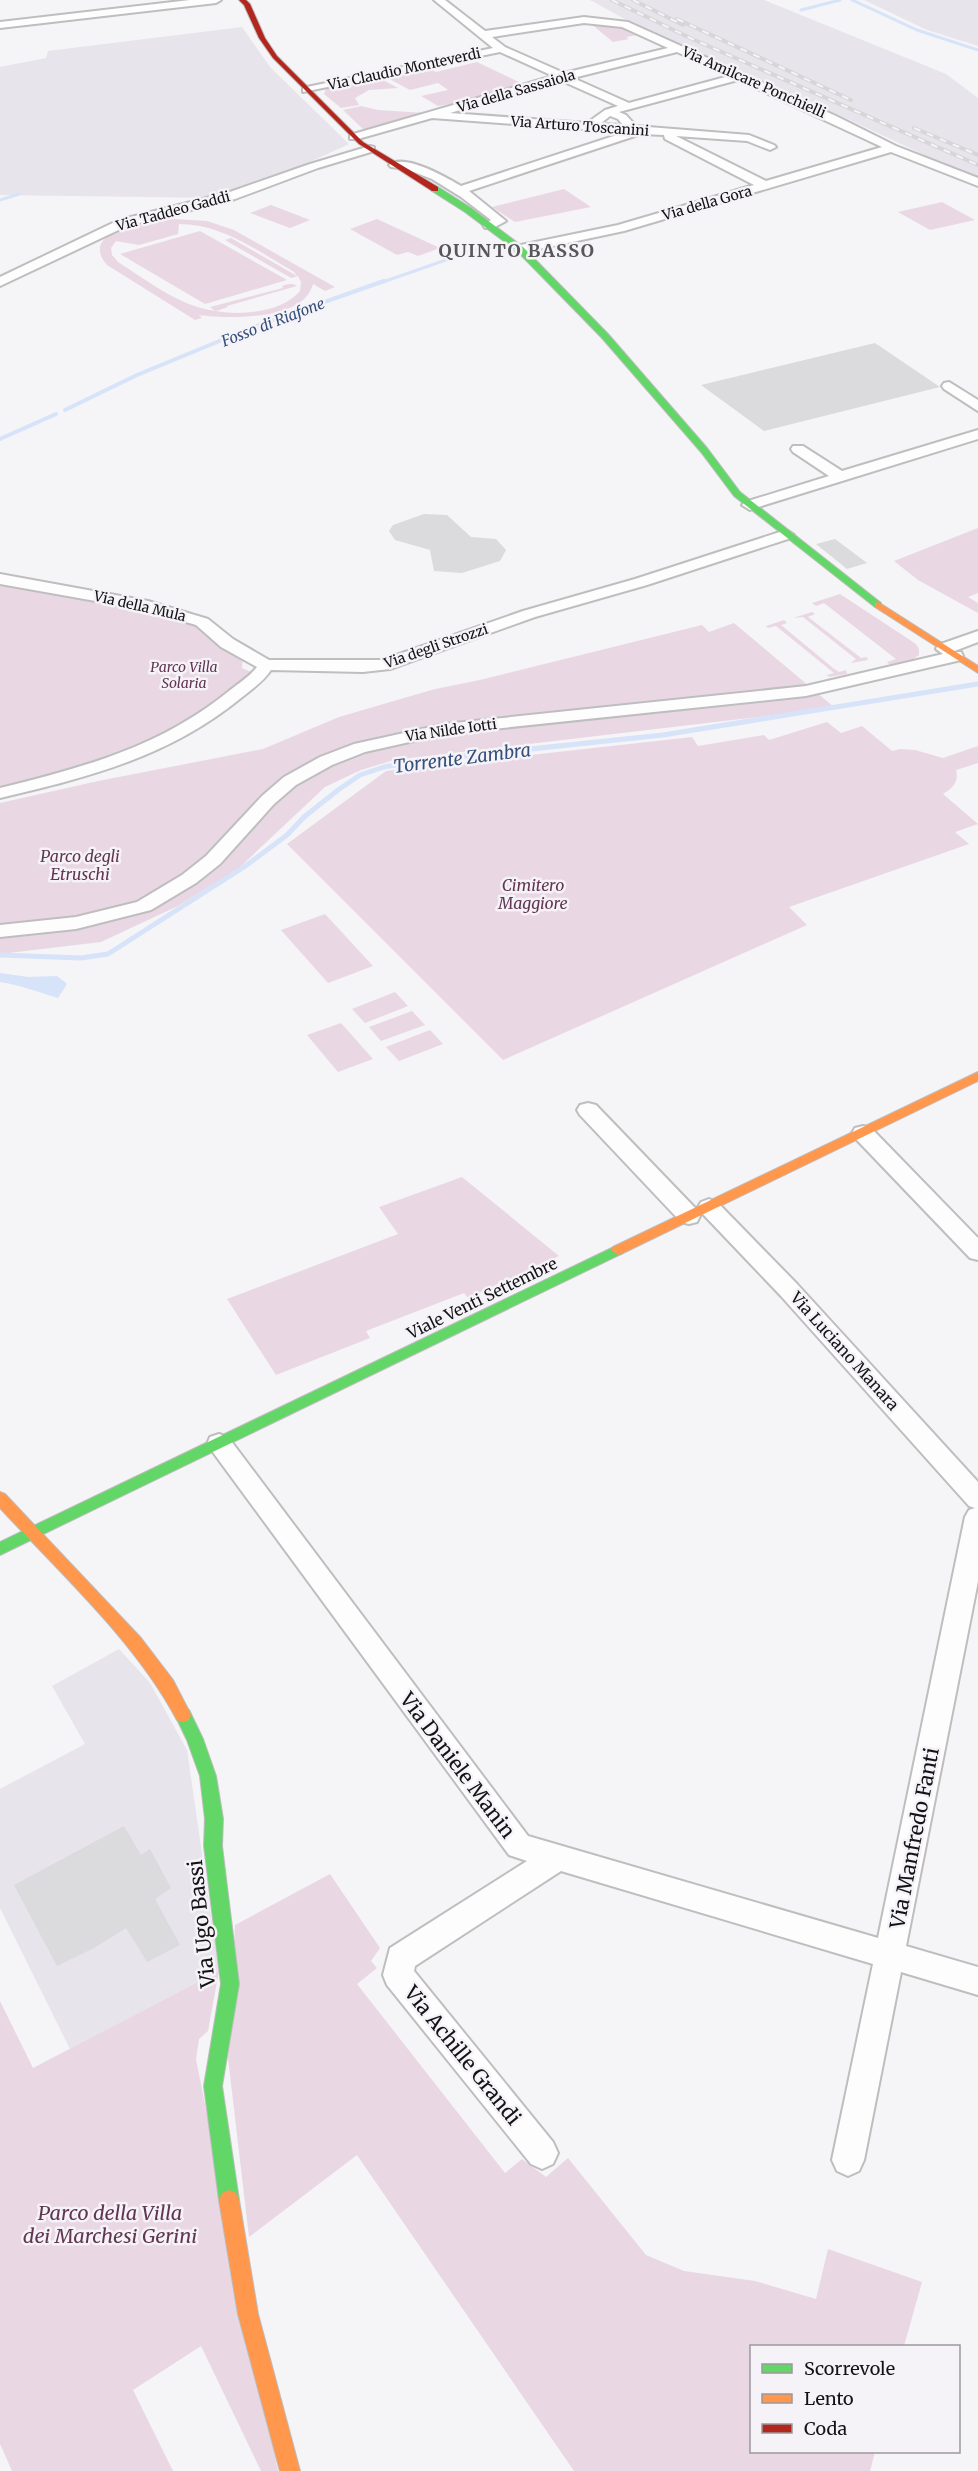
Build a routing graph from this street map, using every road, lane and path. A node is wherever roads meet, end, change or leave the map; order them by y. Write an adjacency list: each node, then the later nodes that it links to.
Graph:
1 (216, 0): 4 (street)
2 (440, 1): 5 (street)
3 (246, 3): 10 (main road)
4 (0, 25)
5 (482, 35): 6 (street, Via Amilcare Ponchielli); 7 (street)
6 (679, 48): 8 (street, Via Amilcare Ponchielli); 9 (street, Via della Sassaiola)
7 (501, 49): 9 (street); 10 (street, Via Claudio Monteverdi)
8 (740, 76): 11 (street); 20 (street, Via Amilcare Ponchielli)
9 (563, 77): 11 (street); 13 (street, Via della Sassaiola)
10 (307, 90): 18 (main road)
11 (625, 105): 12 (street)
12 (609, 112): 14 (street, Via Arturo Toscanini); 15 (street, Via Arturo Toscanini)
13 (436, 113): 14 (street, Via Arturo Toscanini); 15 (street, Via Arturo Toscanini); 18 (street, Via della Sassaiola)
14 (592, 124): 15 (street, Via Arturo Toscanini)
15 (634, 130): 16 (street, Via Arturo Toscanini); 17 (street, Via Arturo Toscanini); 25 (street)
16 (660, 132): 17 (street, Via Arturo Toscanini); 24 (street)
17 (728, 136): 19 (street, Via Arturo Toscanini)
18 (354, 137): 21 (main road)
19 (770, 147)
20 (892, 148): 23 (street, Via Amilcare Ponchielli); 24 (street, Via della Gora)
21 (374, 152): 22 (main road); 28 (street, Via Taddeo Gaddi)
22 (395, 165): 25 (street); 26 (main road)
23 (978, 182)
24 (766, 186): 27 (street, Via della Gora)
25 (460, 190): 26 (street)
26 (489, 225): 27 (main road)
27 (520, 249): 34 (main road)
28 (0, 282)
29 (949, 386): 30 (street)
30 (978, 407)
31 (978, 434): 33 (street)
32 (798, 449): 33 (street)
33 (841, 477): 34 (street)
34 (750, 505): 35 (main road)
35 (786, 535): 38 (main road); 39 (street, Via degli Strozzi)
36 (0, 579): 39 (street, Via della Mula)
37 (978, 636): 38 (street, Via Nilde Iotti)
38 (950, 653): 40 (main road); 42 (street, Via Nilde Iotti)
39 (266, 665): 41 (street)
40 (978, 670)
41 (0, 793)
42 (0, 931)
43 (978, 1076): 45 (main road, Viale Venti Settembre)
44 (588, 1110): 46 (street, Via Luciano Manara)
45 (863, 1133): 46 (main road, Viale Venti Settembre); 47 (street)
46 (699, 1211): 48 (main road, Viale Venti Settembre); 50 (street, Via Luciano Manara)
47 (978, 1252)
48 (219, 1444): 52 (main road, Viale Venti Settembre); 54 (street, Via Daniele Manin)
49 (0, 1498): 52 (main road, Via Ugo Bassi)
50 (978, 1499)
51 (978, 1516): 55 (street, Via Manfredo Fanti)
52 (31, 1534): 53 (main road, Viale Venti Settembre); 59 (main road, Via Ugo Bassi)
53 (0, 1549)
54 (559, 1857): 55 (street, Via Daniele Manin); 57 (street, Via Achille Grandi)
55 (891, 1955): 56 (street, Via Daniele Manin); 58 (street, Via Manfredo Fanti)
56 (978, 1981)
57 (542, 2153)
58 (848, 2160)
59 (290, 2471)

